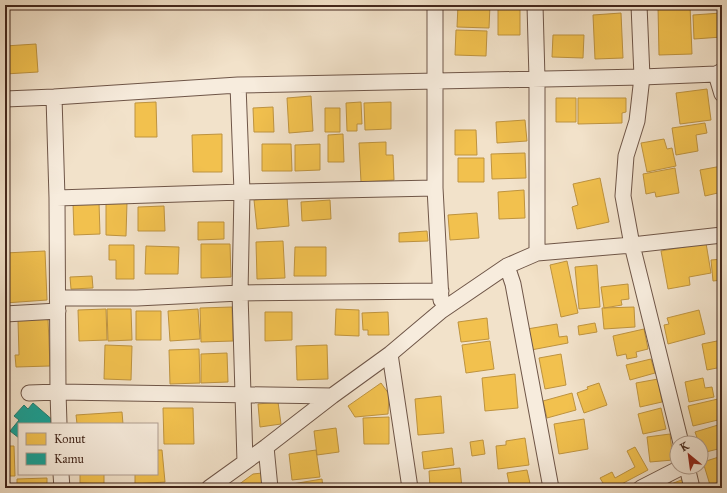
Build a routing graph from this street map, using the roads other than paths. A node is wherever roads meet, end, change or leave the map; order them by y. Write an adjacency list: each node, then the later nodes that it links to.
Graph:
1 (435, 5): 7 (street)
2 (535, 5): 6 (street)
3 (640, 5): 5 (street)
4 (719, 73): 5 (street); 9 (street)
5 (642, 77): 6 (street); 16 (street)
6 (537, 79): 7 (street); 17 (street)
7 (435, 81): 8 (street); 12 (street)
8 (238, 85): 10 (street); 13 (street)
9 (722, 94)
10 (54, 97): 11 (street); 14 (street)
11 (5, 99)
12 (435, 188): 13 (street); 19 (street)
13 (242, 192): 14 (street); 20 (street)
14 (56, 198): 21 (street)
15 (722, 235): 16 (street)
16 (632, 244): 17 (street); 30 (street)
17 (537, 253): 18 (street)
18 (507, 266): 22 (street); 40 (street)
19 (441, 291): 20 (street); 22 (street)
20 (240, 293): 21 (street); 27 (street)
21 (58, 305): 23 (street); 25 (street)
22 (441, 311): 24 (street)
23 (5, 314)
24 (390, 354): 28 (street); 39 (street)
25 (58, 392): 26 (street); 27 (street); 29 (street)
26 (29, 393)
27 (243, 395): 28 (street); 32 (street)
28 (332, 396): 31 (street)
29 (59, 423)
30 (679, 435)
31 (266, 447): 32 (street); 38 (street)
32 (245, 462): 37 (street)
33 (669, 474): 41 (street)
34 (61, 475): 36 (street)
35 (689, 475): 42 (street)
36 (62, 488)
37 (209, 488)
38 (270, 488)
39 (410, 488)
40 (551, 488)
41 (641, 488)
42 (692, 488)

